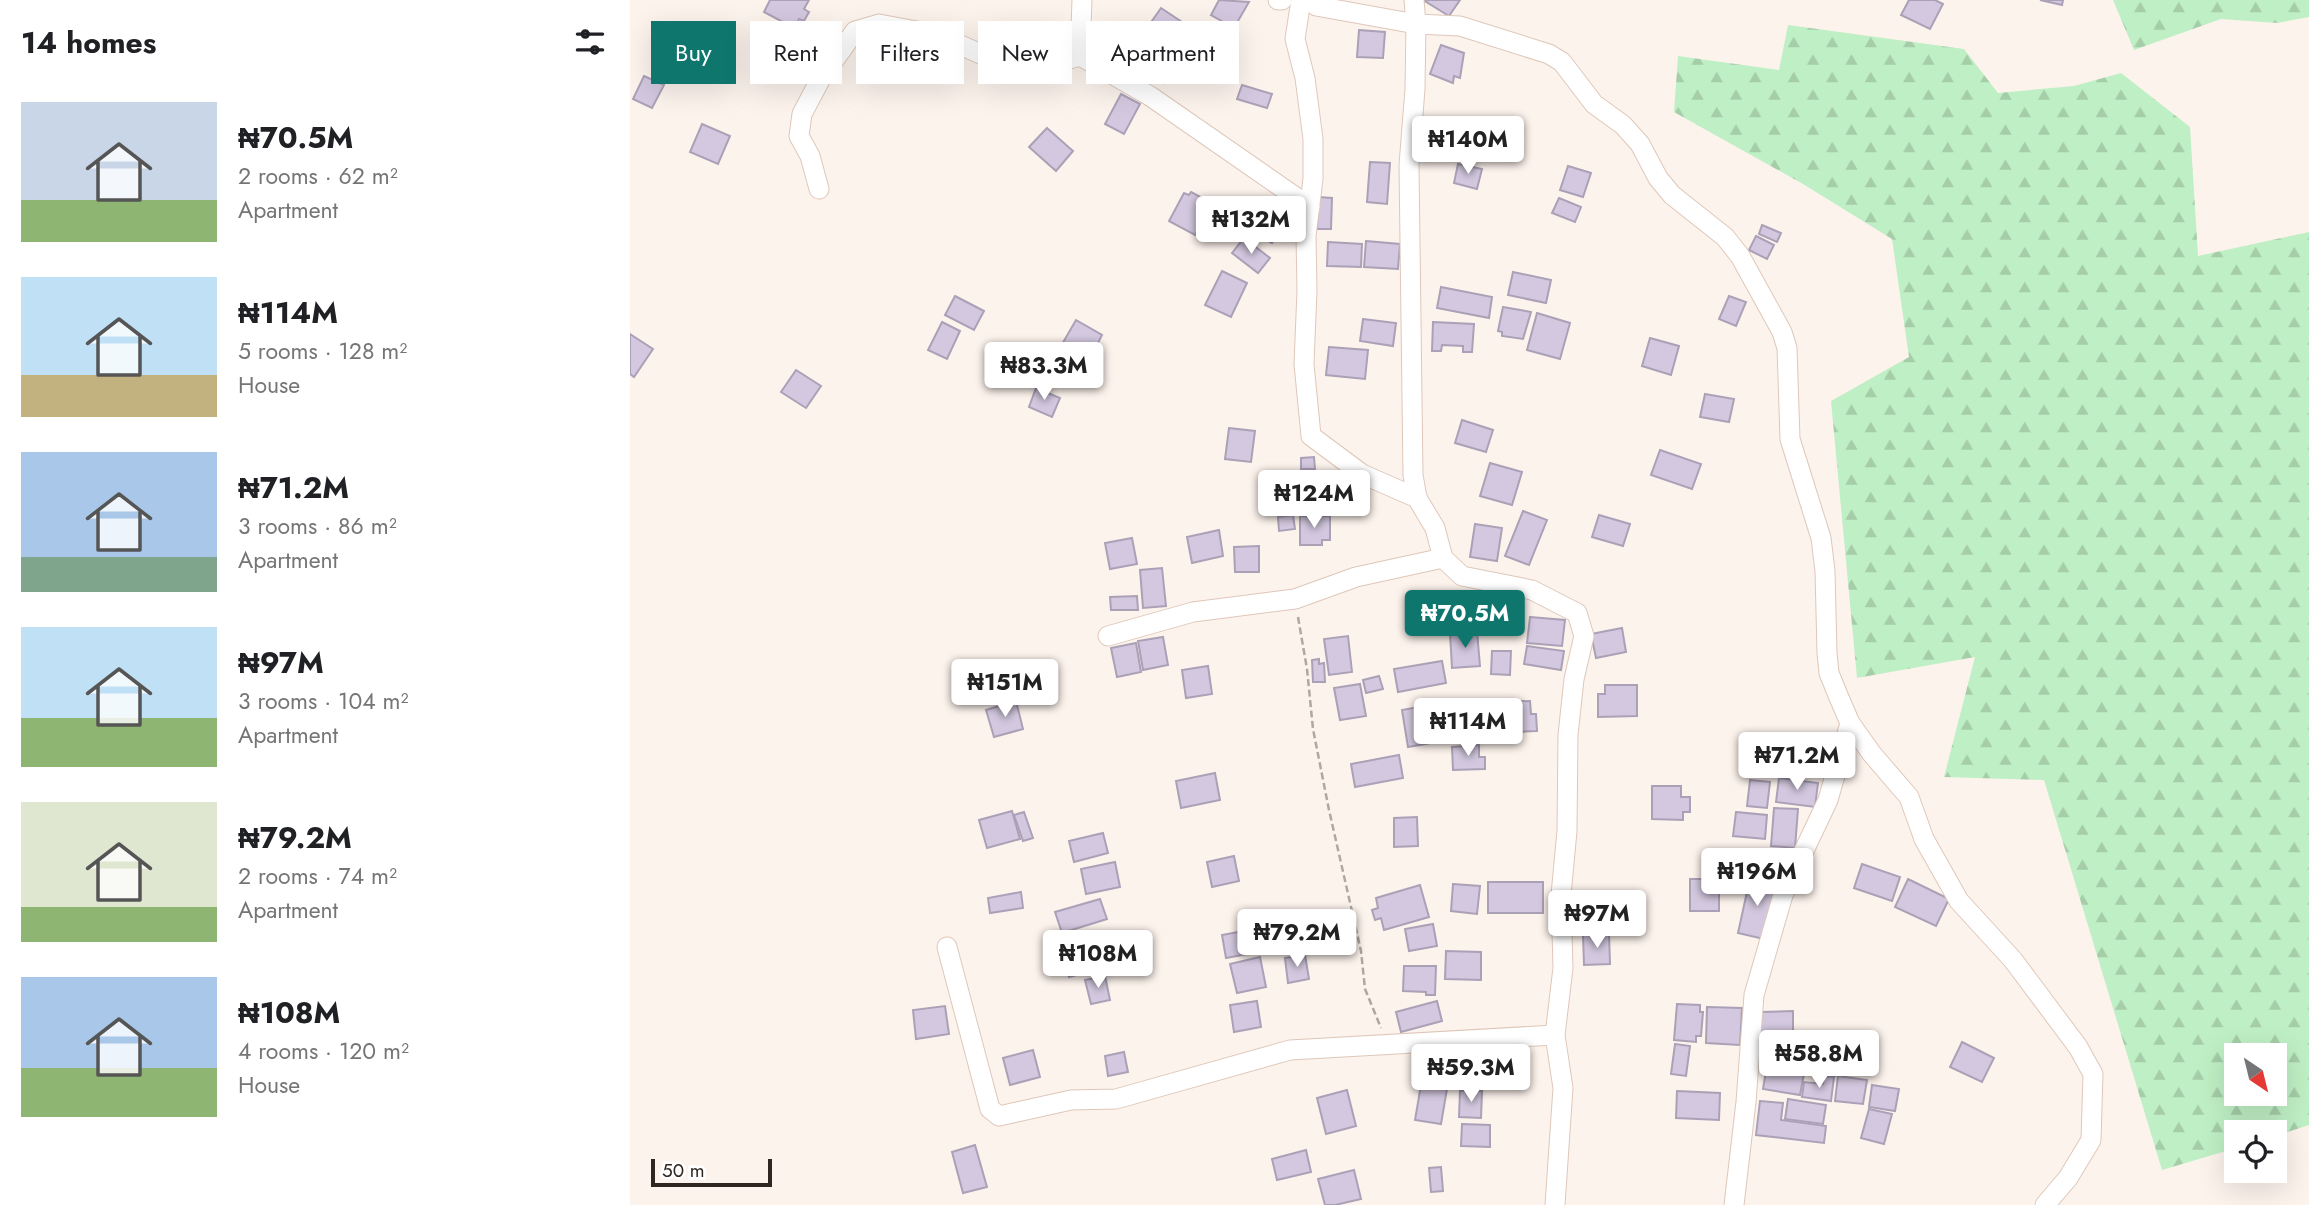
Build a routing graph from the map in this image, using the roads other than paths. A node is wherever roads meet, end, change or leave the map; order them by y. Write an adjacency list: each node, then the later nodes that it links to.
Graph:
1 (1082, 0): 6 (street)
2 (1301, 0): 8 (street)
3 (1312, 0): 5 (street)
4 (1414, 0): 5 (street)
5 (1416, 24): 9 (street); 12 (street)
6 (1080, 56): 7 (street); 8 (street)
7 (820, 189)
8 (1310, 207): 9 (street)
9 (1416, 498): 10 (street)
10 (1443, 558): 11 (street); 14 (street)
11 (1108, 636)
12 (1850, 723): 16 (street); 17 (street)
13 (947, 947): 14 (street)
14 (1555, 1035): 15 (street)
15 (1555, 1205)
16 (1734, 1205)
17 (2045, 1205)

